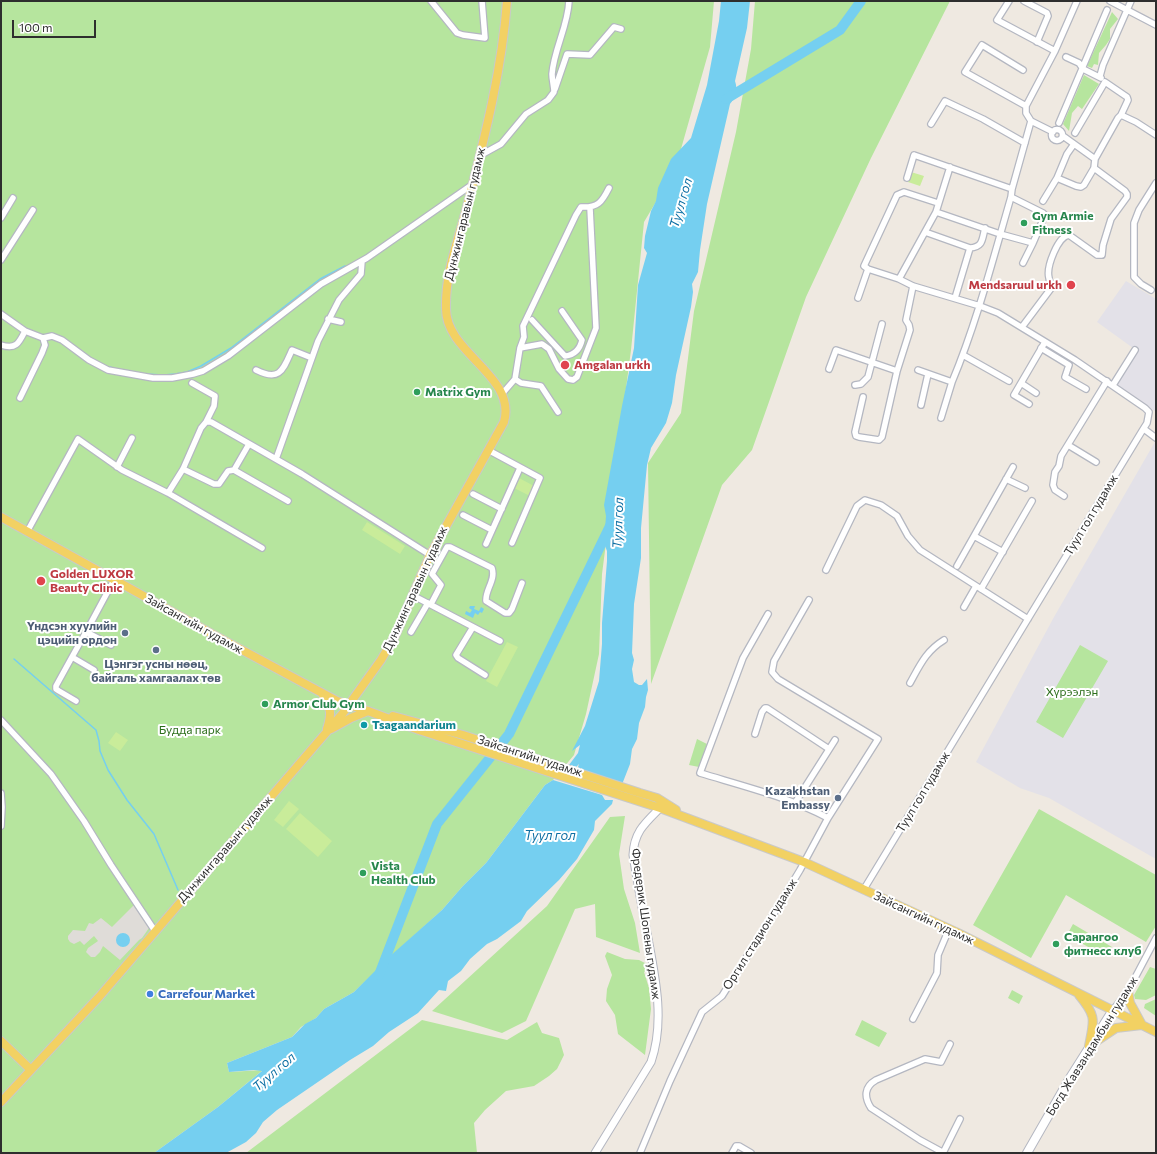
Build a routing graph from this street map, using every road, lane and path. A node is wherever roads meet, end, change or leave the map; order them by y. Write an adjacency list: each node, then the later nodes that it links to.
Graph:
1 (432, 1): 2 (street)
2 (482, 1)
3 (507, 1): 31 (main road, Дүнжингаравын гудамж)
4 (569, 1): 21 (street)
5 (1009, 1): 14 (street)
6 (1024, 1): 14 (street)
7 (1077, 1): 15 (street)
8 (1110, 1): 11 (street)
9 (1128, 2): 11 (street)
10 (1107, 10): 17 (street)
11 (1126, 11): 12 (street); 19 (street)
12 (1156, 25)
13 (621, 29): 21 (street)
14 (1037, 42): 15 (street)
15 (1055, 52): 22 (street)
16 (1066, 57): 17 (street)
17 (1083, 69): 19 (street); 25 (street)
18 (1023, 70): 22 (street)
19 (1100, 76): 20 (street)
20 (1105, 82): 23 (street); 27 (street)
21 (554, 92): 31 (street)
22 (1026, 106): 24 (street)
23 (1121, 115): 28 (street); 32 (street)
24 (1031, 121): 29 (street); 30 (street)
25 (1059, 123)
26 (932, 124): 29 (street)
27 (1075, 134)
28 (1156, 135)
29 (1025, 143): 40 (street)
30 (1074, 144): 32 (street); 36 (street)
31 (481, 155): 38 (main road, Дүнжингаравын гудамж)
32 (1095, 159): 34 (street)
33 (950, 168): 35 (street); 40 (street); 44 (street)
34 (1094, 168): 36 (street); 70 (street)
35 (907, 178)
36 (1056, 178): 43 (street)
37 (1156, 183): 60 (street)
38 (473, 184): 55 (street); 96 (main road, Дүнжингаравын гудамж)
39 (609, 188): 45 (street)
40 (1012, 189): 41 (street)
41 (1011, 197): 51 (street); 52 (street)
42 (13, 198): 48 (street)
43 (1043, 201)
44 (938, 203): 47 (street); 57 (street)
45 (590, 208): 75 (street); 75 (street)
46 (32, 210): 54 (street)
47 (936, 212): 49 (street); 50 (street)
48 (1, 218)
49 (985, 228): 51 (street); 53 (street)
50 (925, 232): 53 (street); 58 (street)
51 (1000, 234): 52 (street); 63 (street)
52 (1033, 243): 56 (street)
53 (970, 248): 62 (street)
54 (1, 260)
55 (362, 262): 66 (street); 72 (street)
56 (1023, 263)
57 (868, 269): 58 (street, Туул гол гудамж); 61 (street)
58 (899, 279): 59 (street, Туул гол гудамж)
59 (913, 286): 62 (street, Туул гол гудамж); 84 (street)
60 (1151, 290)
61 (858, 298)
62 (955, 298): 63 (street, Туул гол гудамж)
63 (980, 306): 70 (street, Туул гол гудамж); 78 (street)
64 (562, 311): 67 (street)
65 (1, 314): 71 (street)
66 (328, 319): 68 (street); 79 (street)
67 (532, 320)
68 (341, 322)
69 (882, 324): 80 (street)
70 (1022, 327): 73 (street, Туул гол гудамж)
71 (25, 331): 72 (street); 74 (street)
72 (43, 338): 98 (street)
73 (1045, 342): 76 (street); 88 (street, Туул гол гудамж)
74 (1, 345)
75 (520, 348): 86 (street)
76 (1041, 348): 91 (street); 94 (street)
77 (1136, 350): 93 (street)
78 (963, 355): 87 (street); 89 (street)
79 (312, 358): 82 (street); 110 (street)
80 (871, 362): 81 (street); 84 (street); 92 (street)
81 (829, 369)
82 (256, 370)
83 (918, 370): 85 (street)
84 (897, 371): 97 (street)
85 (928, 374): 89 (street); 100 (street)
86 (515, 379): 96 (street); 101 (street)
87 (1009, 381)
88 (1107, 381): 93 (street, Туул гол гудамж); 108 (street)
89 (952, 382): 102 (street)
90 (192, 383): 103 (street)
91 (1021, 383): 95 (street); 99 (street)
92 (855, 385)
93 (1113, 386): 104 (street, Туул гол гудамж)
94 (1086, 389)
95 (1036, 393)
96 (502, 394): 109 (main road, Дүнжингаравын гудамж)
97 (863, 396)
98 (20, 398)
99 (1029, 404)
100 (921, 405)
101 (558, 412)
102 (941, 418)
103 (206, 422): 107 (street); 115 (street)
104 (1144, 429): 106 (street); 145 (street, Туул гол гудамж)
105 (132, 438): 112 (street)
106 (1156, 438)
107 (249, 444): 110 (street); 116 (street)
108 (1068, 445): 111 (street); 121 (street)
109 (488, 450): 114 (street); 134 (main road, Дүнжингаравын гудамж)
110 (276, 459): 134 (street)
111 (1096, 462)
112 (117, 467): 119 (street); 128 (street)
113 (1013, 467): 117 (street)
114 (520, 468): 124 (street); 130 (street)
115 (183, 469): 116 (street); 119 (street)
116 (234, 470): 122 (street)
117 (1006, 479): 118 (street); 129 (street)
118 (1025, 488)
119 (168, 493): 132 (street)
120 (473, 494): 124 (street)
121 (1064, 496)
122 (288, 501)
123 (1032, 501): 133 (street)
124 (502, 510): 127 (street)
125 (463, 515): 127 (street)
126 (1, 517): 128 (main road, Зайсангийн гудамж)
127 (492, 530): 131 (street)
128 (27, 532): 137 (main road, Зайсангийн гудамж)
129 (974, 536): 133 (street); 135 (street)
130 (512, 543)
131 (486, 544)
132 (262, 548)
133 (1003, 552): 139 (street)
134 (430, 555): 140 (main road, Дүнжингаравын гудамж)
135 (957, 566)
136 (826, 570): 139 (street)
137 (114, 580): 147 (street); 156 (main road, Зайсангийн гудамж)
138 (522, 583): 142 (street)
139 (978, 588): 143 (street); 145 (street)
140 (412, 595): 142 (street); 158 (main road, Дүнжингаравын гудамж)
141 (810, 600): 169 (street, Оргил стадион гудамж)
142 (429, 604): 146 (street); 148 (street)
143 (964, 607)
144 (768, 614): 166 (street)
145 (1028, 619): 172 (street, Туул гол гудамж)
146 (473, 627): 150 (street); 154 (street)
147 (86, 632): 151 (street); 152 (street)
148 (411, 632)
149 (944, 640): 155 (street)
150 (500, 641)
151 (111, 645)
152 (72, 657): 153 (street); 157 (street)
153 (94, 670)
154 (485, 675)
155 (910, 683)
156 (323, 695): 158 (main road, Зайсангийн гудамж); 161 (main road)
157 (76, 701)
158 (349, 705): 159 (main road, Зайсангийн гудамж); 161 (main road, Дүнжингаравын гудамж)
159 (368, 711): 161 (main road); 167 (main road, Зайсангийн гудамж); 168 (main road, Зайсангийн гудамж)
160 (1, 720): 174 (street)
161 (327, 731): 174 (main road, Дүнжингаравын гудамж)
162 (755, 734): 164 (street)
163 (835, 740): 164 (street)
164 (829, 749): 166 (street)
165 (1, 793): 170 (street)
166 (795, 803): 169 (street)
167 (660, 808): 168 (main road, Зайсангийн гудамж); 188 (street, Фредерик Шопены гудамж)
168 (686, 817): 171 (main road, Зайсангийн гудамж)
169 (828, 818): 171 (street, Оргил стадион гудамж)
170 (1, 826)
171 (804, 862): 172 (main road, Зайсангийн гудамж); 189 (street, Оргил стадион гудамж)
172 (864, 889): 173 (main road, Зайсангийн гудамж)
173 (949, 929): 177 (main road, Зайсангийн гудамж); 179 (street)
174 (155, 931): 185 (main road, Дүнжингаравын гудамж)
175 (1156, 938): 176 (street, Богд Жавзандамбын гудамж)
176 (1128, 991): 178 (street, Богд Жавзандамбын гудамж); 180 (main road)
177 (1078, 993): 178 (main road, Зайсангийн гудамж); 184 (main road)
178 (1113, 1010): 180 (main road, Зайсангийн гудамж); 184 (main road, Богд Жавзандамбын гудамж)
179 (913, 1019)
180 (1142, 1024): 181 (main road, Зайсангийн гудамж); 184 (main road)
181 (1156, 1032)
182 (1, 1041): 185 (main road)
183 (950, 1044): 192 (street)
184 (1089, 1046): 193 (main road, Богд Жавзандамбын гудамж)
185 (31, 1070): 186 (main road, Дүнжингаравын гудамж)
186 (1, 1102)
187 (960, 1119): 192 (street)
188 (595, 1153)
189 (640, 1153)
190 (732, 1153): 191 (street)
191 (751, 1153)
192 (943, 1153)
193 (1027, 1153)

